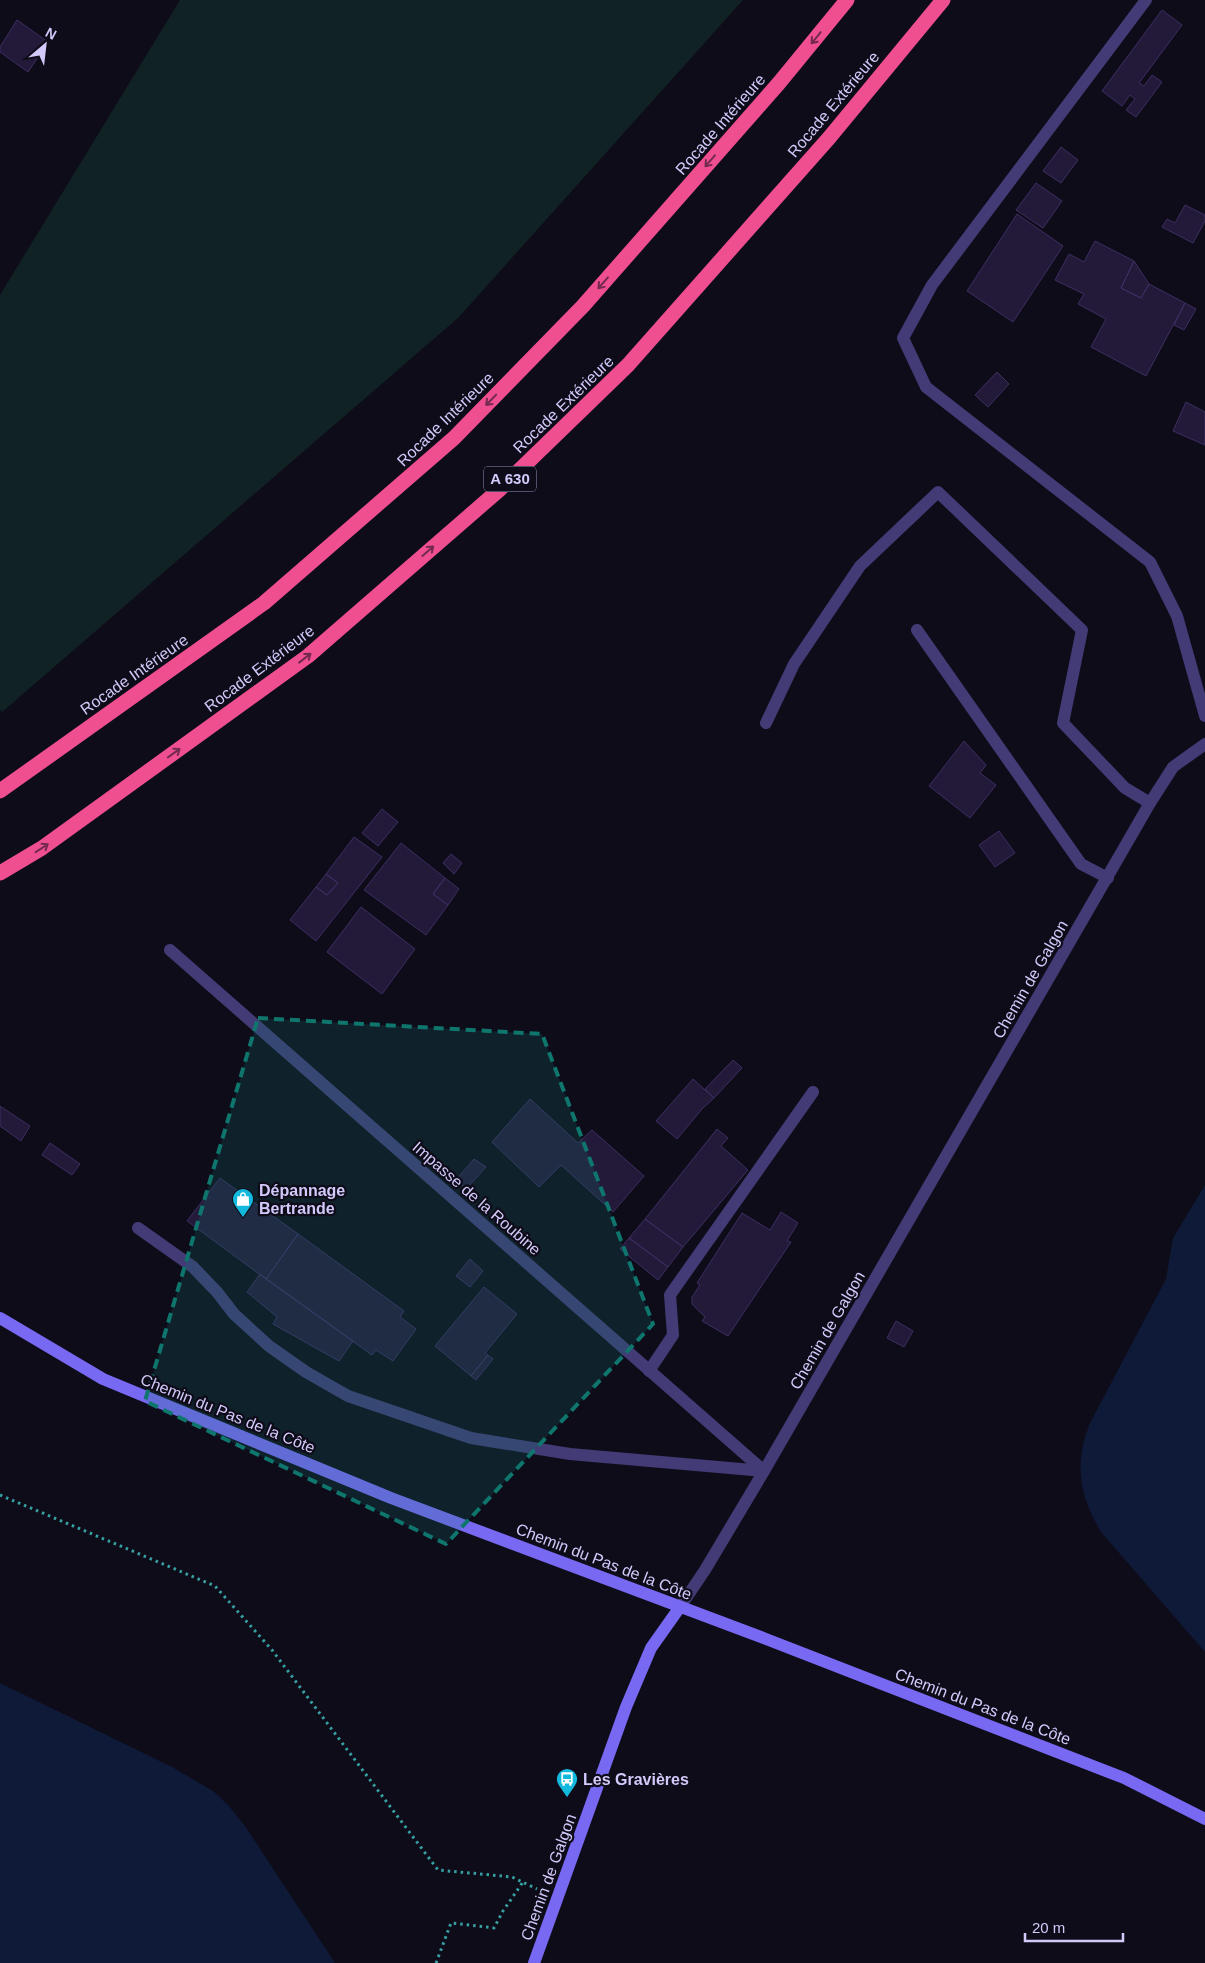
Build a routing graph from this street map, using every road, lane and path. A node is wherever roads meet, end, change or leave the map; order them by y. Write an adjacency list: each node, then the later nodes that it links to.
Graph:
1 (847, 0): 8 (highway, Rocade Intérieure, one-way to 8)
2 (943, 0): 10 (highway, Rocade Extérieure / A 630, one-way to 2)
3 (1146, 0): 5 (street)
4 (917, 630): 11 (street)
5 (1205, 716)
6 (766, 723): 9 (street)
7 (1205, 744): 9 (street, Chemin de Galgon)
8 (0, 790)
9 (1150, 803): 11 (street, Chemin de Galgon)
10 (0, 873)
11 (1108, 878): 17 (street, Chemin de Galgon)
12 (170, 950): 16 (street, Impasse de la Roubine)
13 (813, 1092): 16 (street)
14 (138, 1228): 17 (street)
15 (0, 1318): 19 (main road, Chemin du Pas de la Côte)
16 (649, 1371): 17 (street, Impasse de la Roubine)
17 (764, 1471): 19 (street, Chemin de Galgon)
18 (0, 1496): 21 (path)
19 (680, 1607): 20 (main road, Chemin du Pas de la Côte); 22 (main road, Chemin de Galgon)
20 (1205, 1819)
21 (523, 1882): 22 (path); 23 (path)
22 (558, 1900): 24 (main road, Chemin de Galgon)
23 (436, 1963)
24 (534, 1963)

